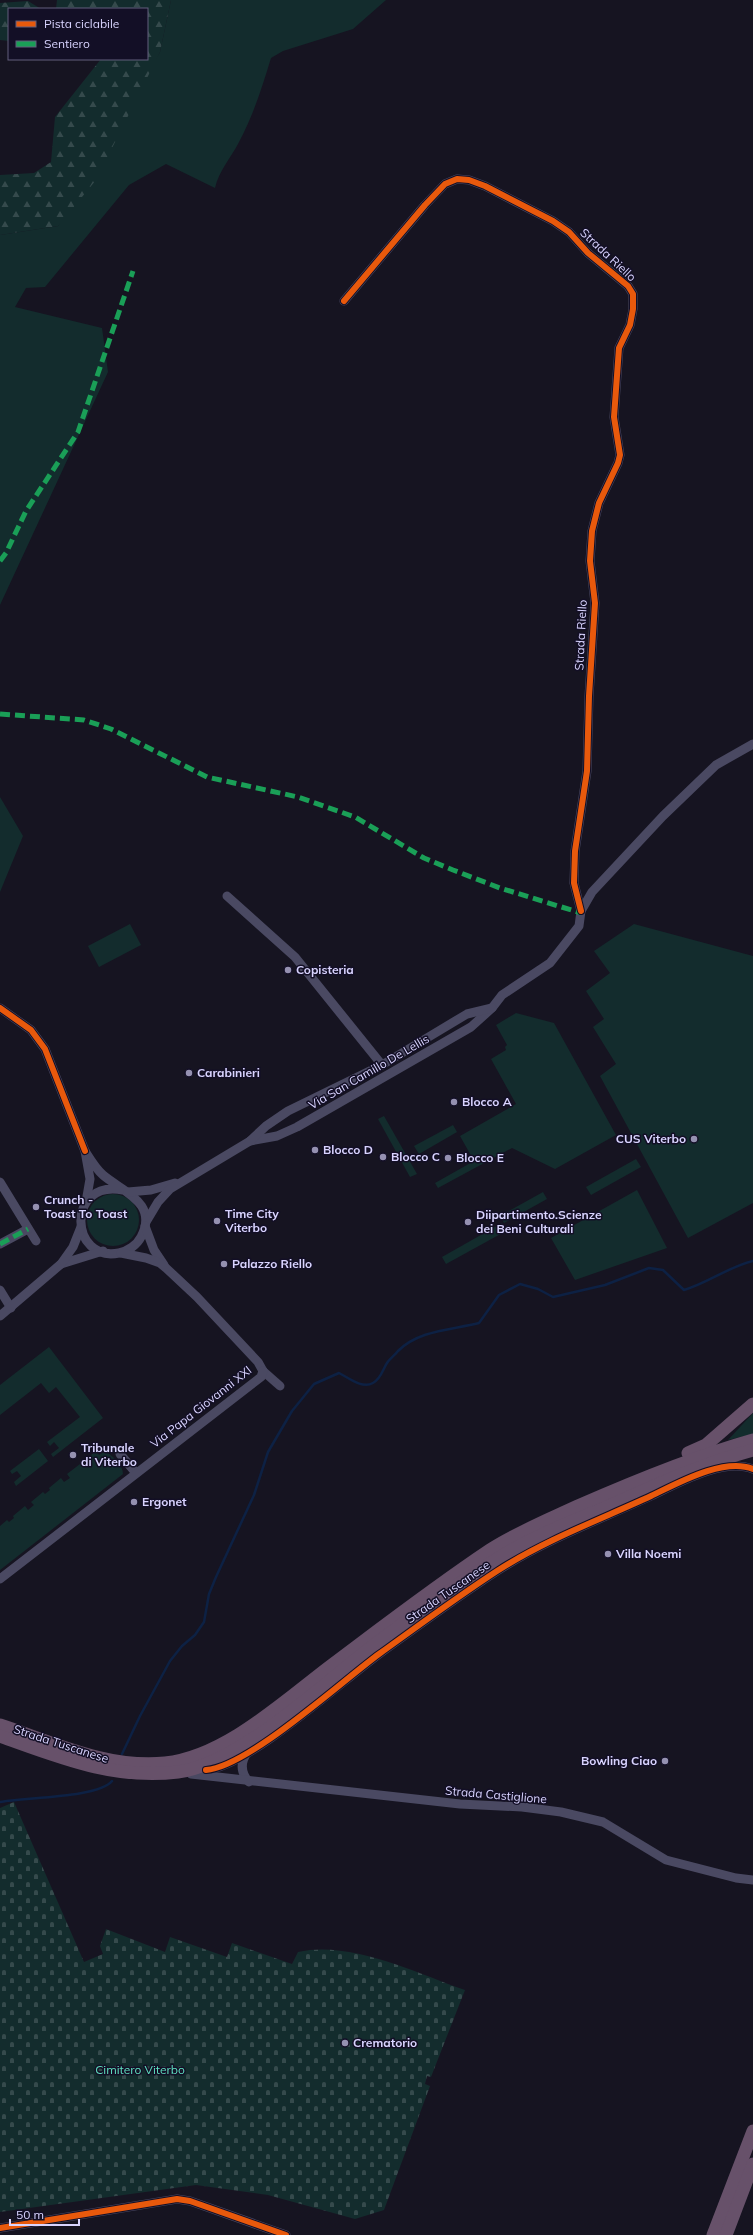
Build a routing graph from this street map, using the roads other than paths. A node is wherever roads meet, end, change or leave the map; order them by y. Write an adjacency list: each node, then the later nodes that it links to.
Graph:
1 (344, 301): 4 (street, Strada Riello)
2 (753, 744): 4 (street)
3 (226, 896): 7 (street)
4 (581, 912): 6 (street, Via San Camillo De Lellis)
5 (0, 1008): 9 (street)
6 (492, 1008): 7 (street, Via San Camillo De Lellis); 8 (street, Via San Camillo De Lellis)
7 (382, 1065): 8 (street, Via San Camillo De Lellis)
8 (250, 1141): 10 (street, Via San Camillo De Lellis)
9 (85, 1151): 12 (street); 13 (street)
10 (186, 1179): 12 (street, Via San Camillo De Lellis); 14 (street, Via San Camillo De Lellis)
11 (0, 1182): 16 (street)
12 (126, 1191): 13 (street); 14 (street)
13 (86, 1203): 15 (street)
14 (145, 1224): 20 (street); 22 (street)
15 (81, 1227): 19 (street); 21 (street)
16 (28, 1229): 17 (street); 18 (street)
17 (36, 1242)
18 (0, 1244)
19 (103, 1252): 20 (street); 21 (street)
20 (120, 1253): 22 (street)
21 (61, 1264): 24 (street)
22 (166, 1268): 26 (street)
23 (0, 1290): 24 (street)
24 (11, 1308): 25 (street)
25 (0, 1316)
26 (263, 1370): 27 (street); 36 (street, Via Papa Giovanni XXI)
27 (280, 1386)
28 (753, 1404): 35 (highway)
29 (753, 1440): 35 (highway, Strada Tuscanese)
30 (753, 1450): 44 (highway, Strada Tuscanese)
31 (120, 1454): 36 (street)
32 (753, 1455): 33 (highway)
33 (723, 1466): 34 (street); 42 (street, Strada Tuscanese)
34 (753, 1469)
35 (659, 1471): 38 (highway, Strada Tuscanese)
36 (136, 1473): 37 (street, Via Papa Giovanni XXI)
37 (0, 1579)
38 (0, 1725)
39 (0, 1736): 41 (highway)
40 (0, 1741): 41 (highway)
41 (32, 1748): 44 (highway, Strada Tuscanese)
42 (247, 1753): 43 (street, Strada Tuscanese); 45 (street)
43 (206, 1770)
44 (185, 1773): 45 (street, Strada Castiglione)
45 (249, 1782): 46 (street, Strada Castiglione)
46 (753, 1880)
47 (753, 2131): 51 (highway)
48 (753, 2164): 52 (highway)
49 (0, 2228): 50 (street)
50 (286, 2235)
51 (713, 2235)
52 (726, 2235)

